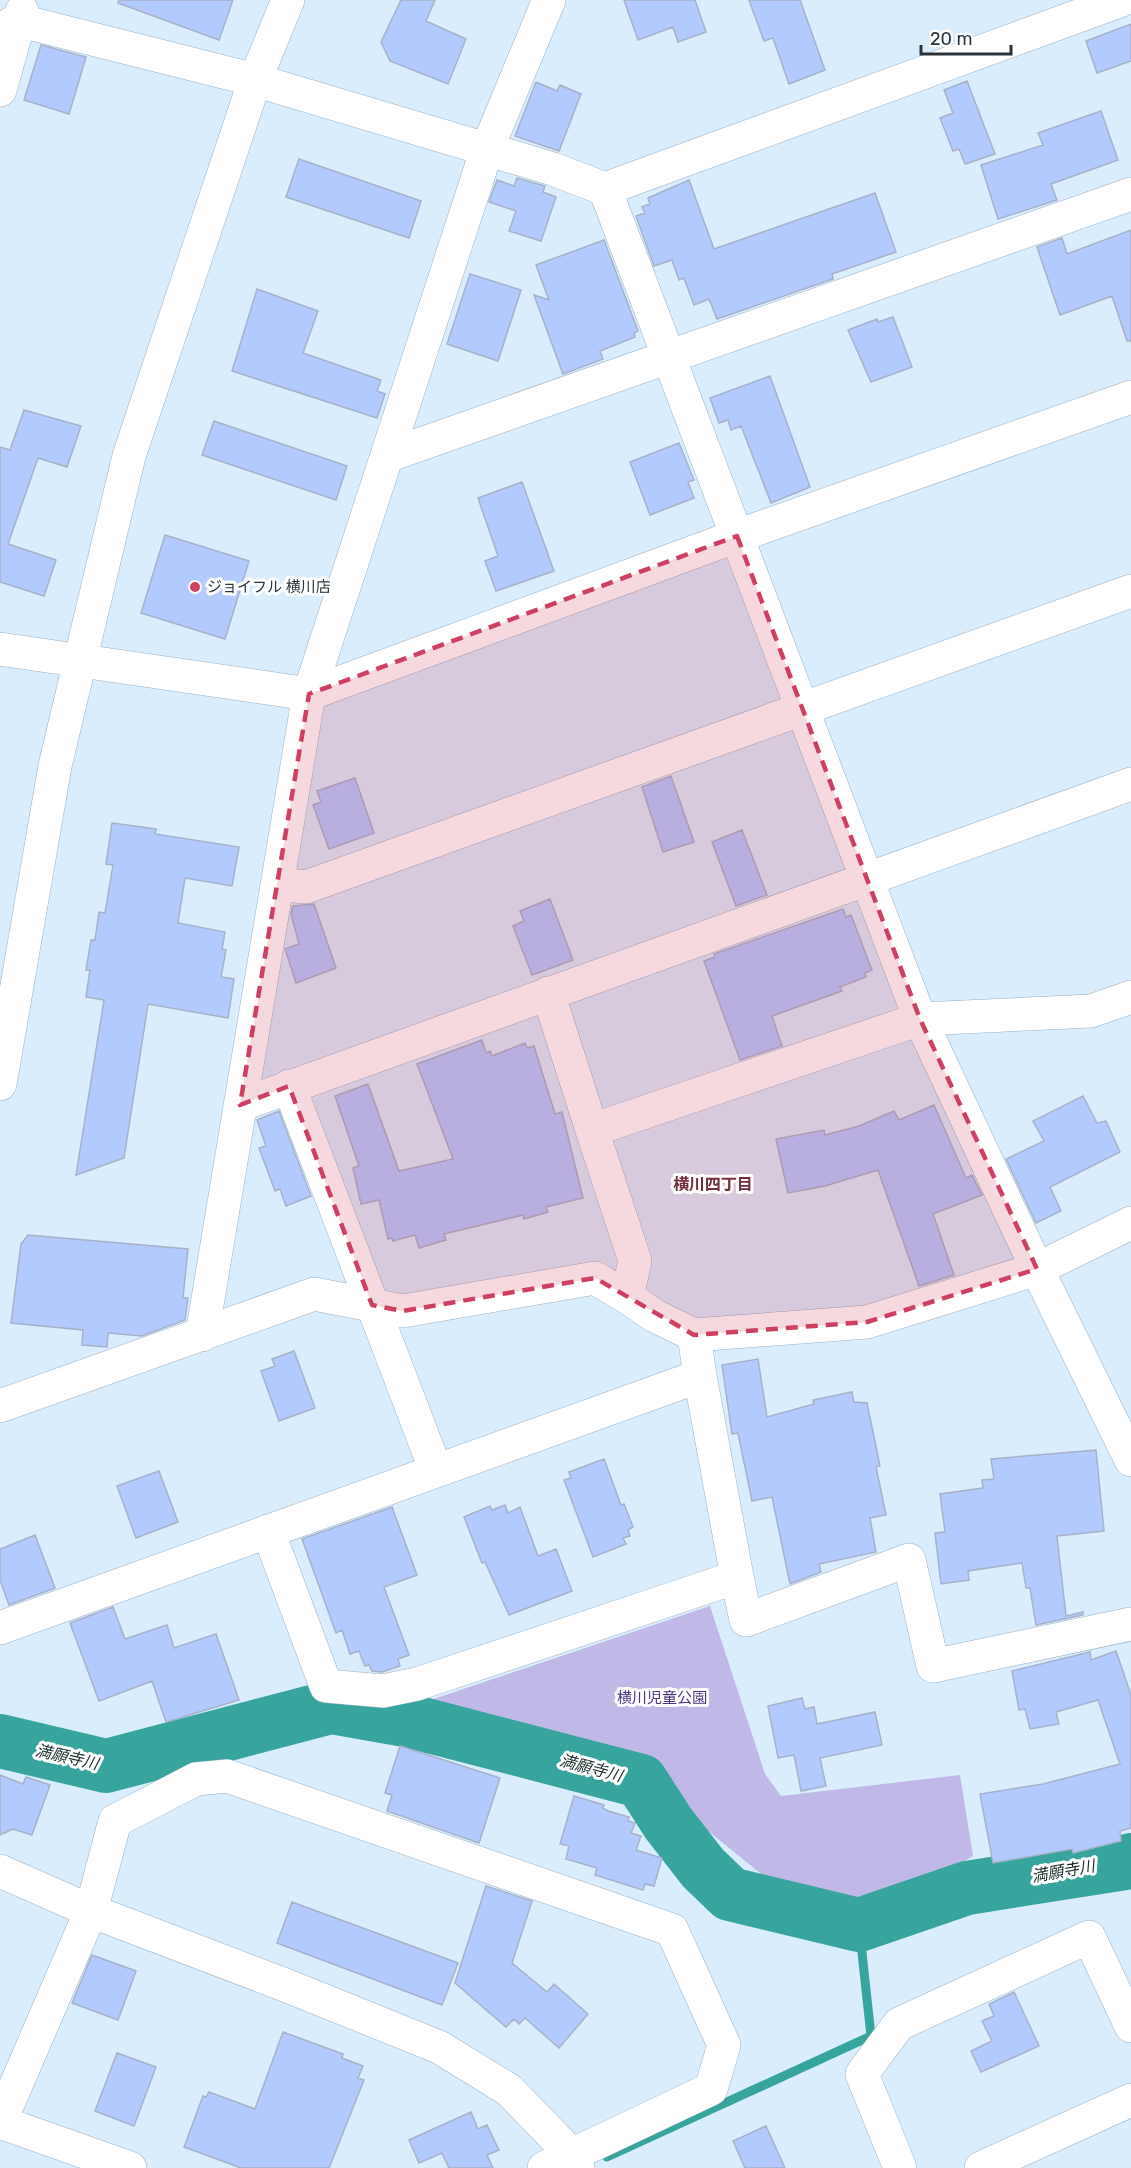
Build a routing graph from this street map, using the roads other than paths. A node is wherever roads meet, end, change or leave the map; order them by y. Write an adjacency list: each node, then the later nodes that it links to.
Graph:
1 (288, 0): 5 (street)
2 (549, 0): 7 (street)
3 (1122, 0): 8 (street)
4 (15, 17): 5 (street); 6 (street)
5 (255, 80): 7 (street); 16 (street)
6 (0, 90)
7 (488, 149): 8 (street); 12 (street)
8 (605, 189): 10 (street)
9 (1131, 194): 10 (street)
10 (669, 358): 12 (street); 13 (street)
11 (1131, 398): 13 (street)
12 (387, 456): 17 (street)
13 (737, 536): 17 (street); 18 (street)
14 (1131, 591): 18 (street)
15 (0, 650): 16 (street)
16 (81, 660): 17 (street); 25 (street)
17 (309, 694): 21 (street)
18 (802, 709): 20 (street); 21 (street)
19 (1131, 784): 20 (street)
20 (866, 878): 22 (street); 24 (street)
21 (278, 884): 27 (street)
22 (548, 993): 26 (street); 28 (street)
23 (1131, 997): 24 (street)
24 (920, 1020): 28 (street); 30 (street)
25 (0, 1084)
26 (290, 1086): 27 (street); 32 (street)
27 (240, 1105): 33 (street)
28 (592, 1130): 31 (street)
29 (1131, 1223): 30 (street)
30 (1037, 1269): 34 (street); 37 (street)
31 (627, 1297): 32 (street); 34 (street)
32 (372, 1305): 33 (street); 38 (street)
33 (202, 1335): 36 (street)
34 (694, 1335): 35 (street)
35 (700, 1376): 38 (street); 40 (street)
36 (0, 1406)
37 (1131, 1460)
38 (436, 1472): 39 (street)
39 (268, 1531): 40 (street); 42 (street)
40 (737, 1577): 41 (street)
41 (1131, 1624)
42 (0, 1628)
43 (0, 1871): 44 (street)
44 (91, 1911): 47 (street); 48 (street); 48 (street)
45 (1131, 2026): 50 (street)
46 (1131, 2100): 51 (street)
47 (0, 2122): 49 (street)
48 (565, 2164)
49 (130, 2168)
50 (900, 2168)
51 (981, 2168)

